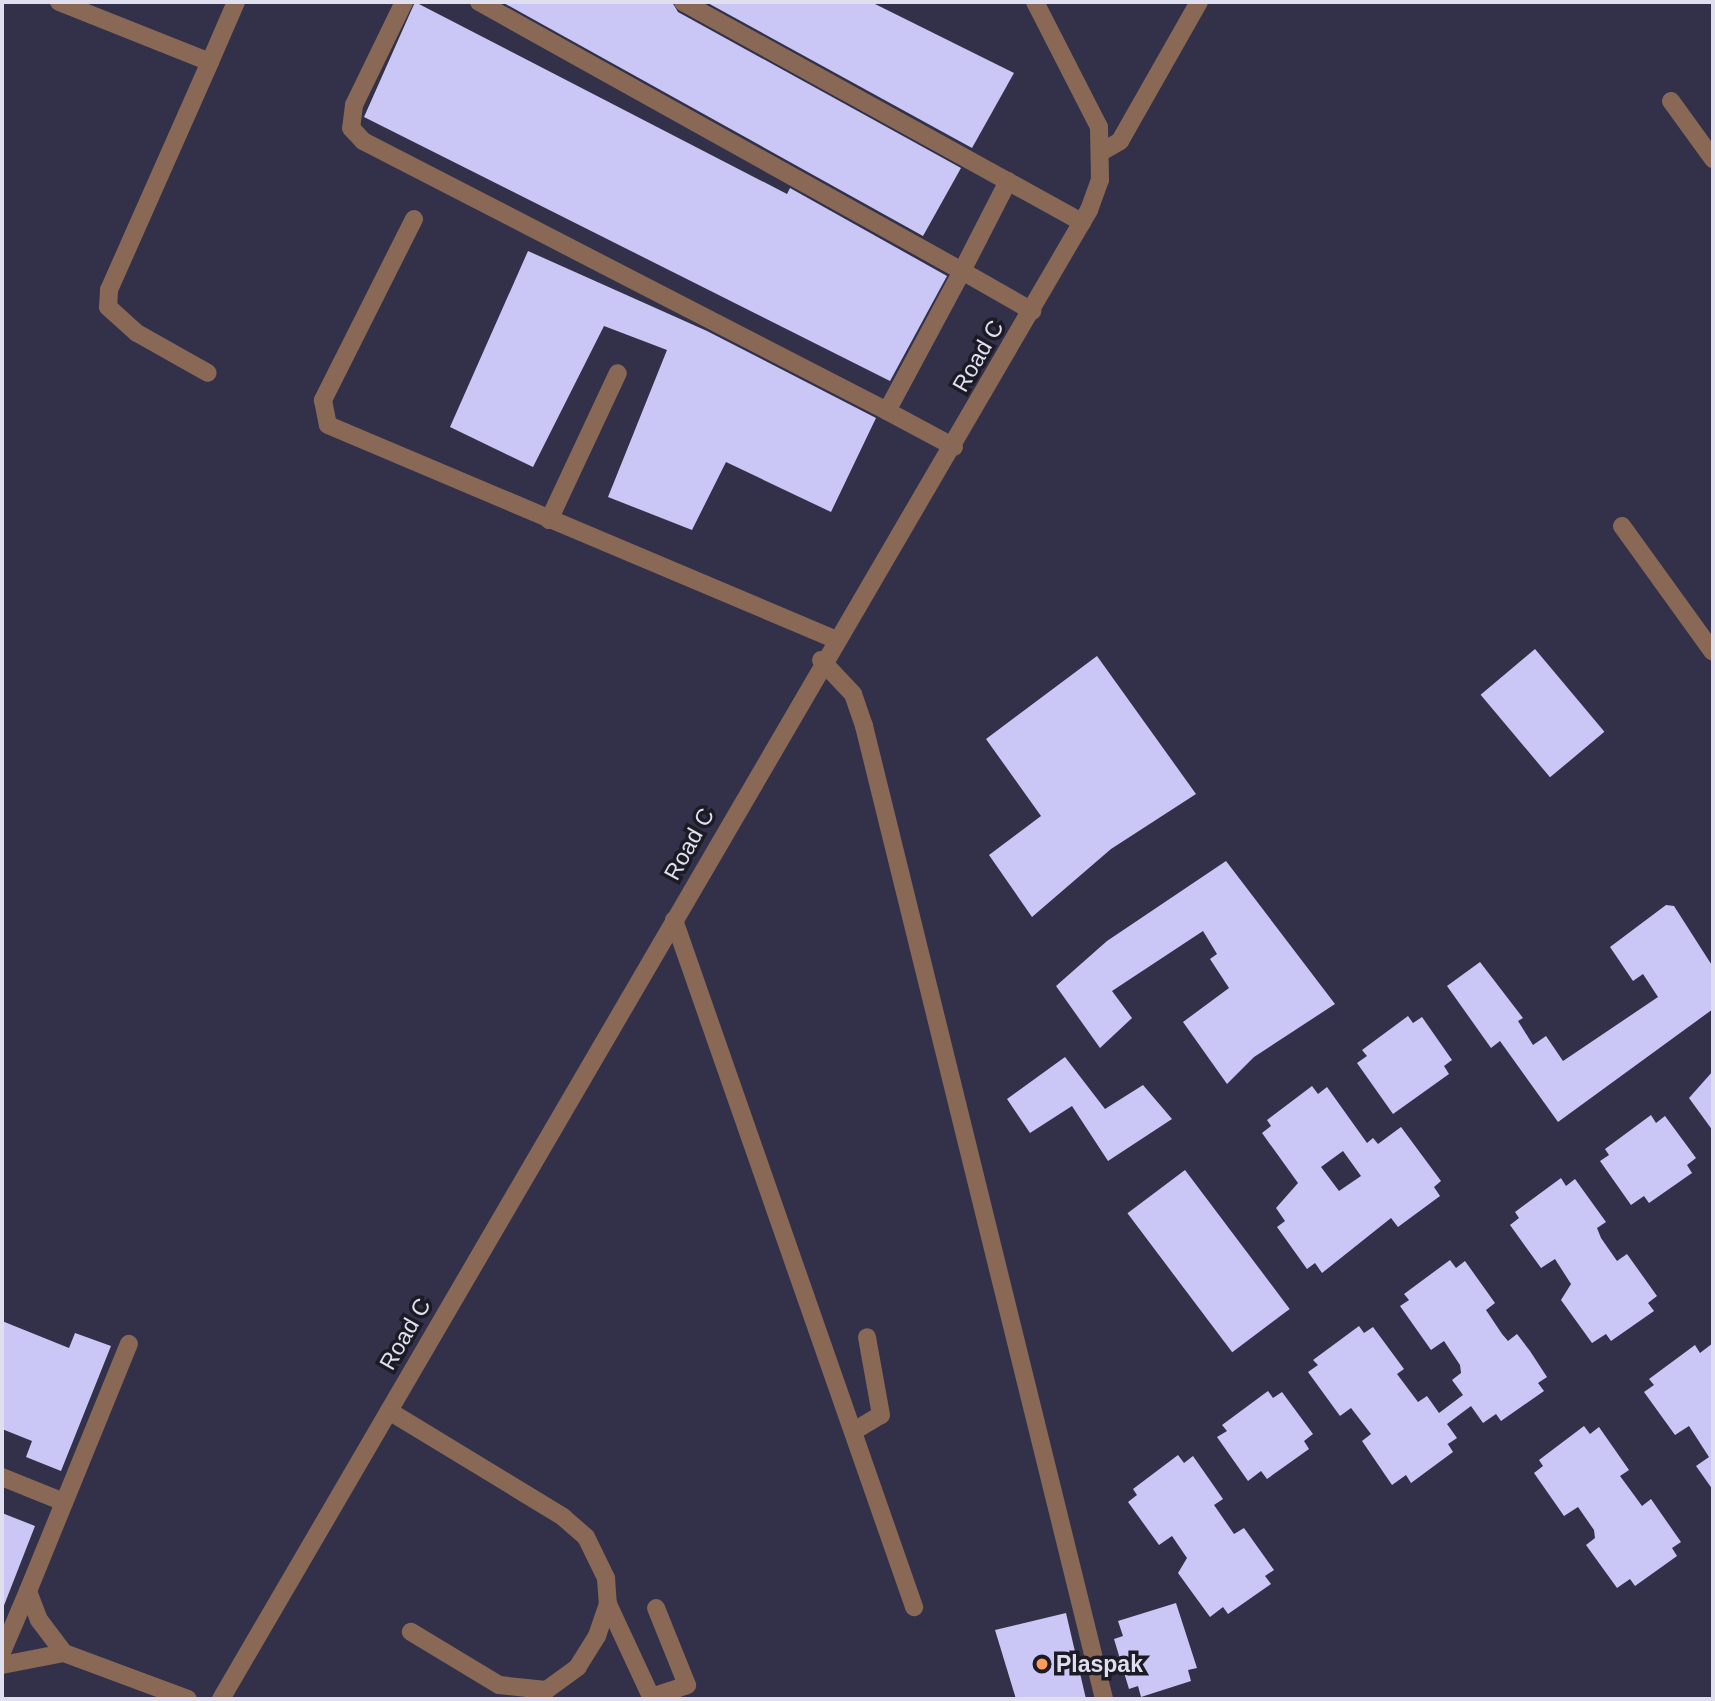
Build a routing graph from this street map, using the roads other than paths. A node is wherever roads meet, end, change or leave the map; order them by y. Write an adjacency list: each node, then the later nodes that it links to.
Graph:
1 (59, 2): 8 (street)
2 (236, 2): 8 (street)
3 (404, 2): 19 (street)
4 (479, 2): 15 (street)
5 (683, 2): 12 (street)
6 (1035, 2): 10 (street, Road C)
7 (1199, 2): 10 (street)
8 (210, 62): 17 (street)
9 (1671, 101): 11 (street)
10 (1102, 151): 14 (street, Road C)
11 (1713, 159)
12 (1008, 181): 14 (street); 15 (street)
13 (414, 219): 21 (street)
14 (1082, 222): 16 (street, Road C)
15 (962, 271): 16 (street); 19 (street)
16 (1032, 311): 20 (street, Road C)
17 (208, 373)
18 (618, 373): 21 (street)
19 (887, 411): 20 (street)
20 (954, 447): 23 (street, Road C)
21 (550, 520): 23 (street)
22 (1622, 526): 24 (street)
23 (834, 639): 25 (street, Road C)
24 (1713, 652)
25 (821, 660): 26 (street, Road C); 45 (street)
26 (674, 920): 29 (street, Road C); 30 (street)
27 (867, 1337): 30 (street)
28 (129, 1344): 32 (street)
29 (389, 1411): 34 (street); 44 (street, Road C)
30 (854, 1431): 35 (street)
31 (2, 1477): 32 (street)
32 (64, 1502): 33 (street)
33 (28, 1591): 38 (street); 39 (street)
34 (608, 1604): 37 (street); 42 (street)
35 (914, 1607)
36 (656, 1608): 41 (street)
37 (411, 1632)
38 (2, 1652)
39 (64, 1653): 40 (street); 43 (street)
40 (2, 1665)
41 (689, 1692): 42 (street)
42 (652, 1698)
43 (188, 1699)
44 (221, 1699)
45 (1104, 1699)

